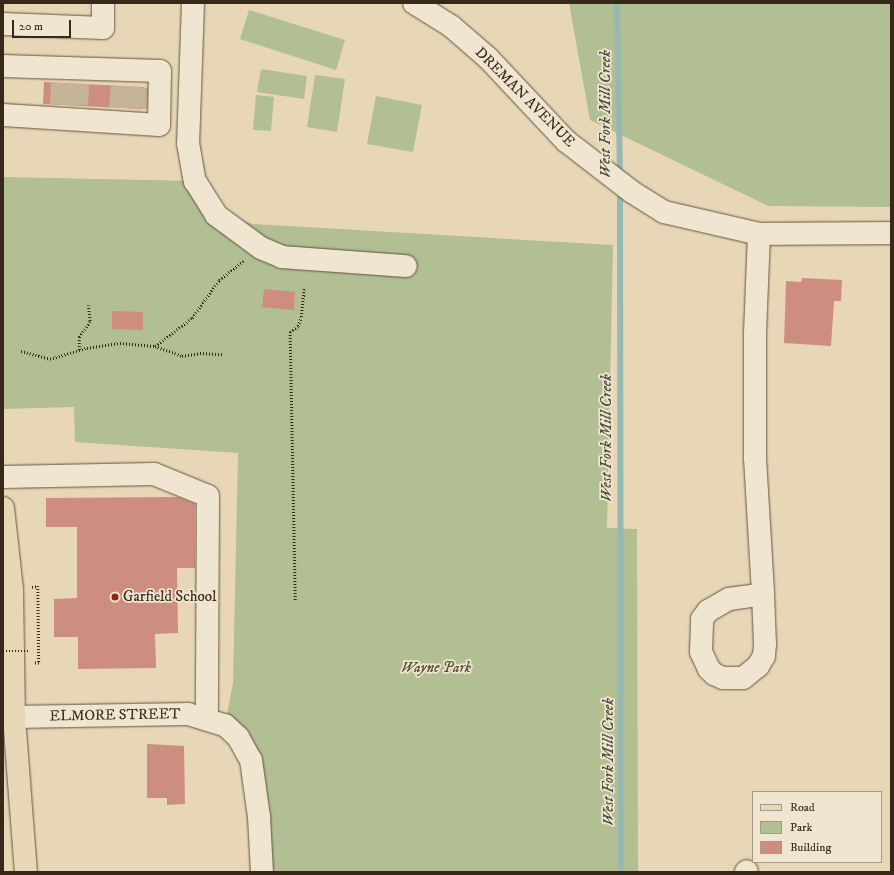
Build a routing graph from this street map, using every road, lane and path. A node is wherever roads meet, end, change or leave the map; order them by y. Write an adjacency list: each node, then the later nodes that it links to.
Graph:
1 (92, 3): 6 (street)
2 (103, 3): 6 (street)
3 (193, 3): 11 (street)
4 (414, 3): 10 (street, DREMAN AVENUE)
5 (3, 24): 6 (street)
6 (84, 28)
7 (3, 66): 8 (street)
8 (3, 116)
9 (891, 233): 10 (street, DREMAN AVENUE)
10 (759, 234): 21 (street)
11 (261, 248): 12 (street); 15 (path)
12 (406, 266)
13 (304, 288): 22 (path)
14 (88, 304): 16 (path)
15 (155, 346): 16 (path); 18 (path)
16 (79, 350): 17 (path)
17 (21, 351)
18 (222, 354)
19 (3, 477): 28 (street)
20 (3, 508): 27 (main road)
21 (763, 594)
22 (295, 600)
23 (38, 631): 26 (path)
24 (3, 651): 25 (path, bridge)
25 (30, 651)
26 (29, 663)
27 (9, 717): 28 (street, ELMORE STREET); 29 (main road)
28 (216, 721): 30 (street)
29 (26, 872)
30 (262, 872)

